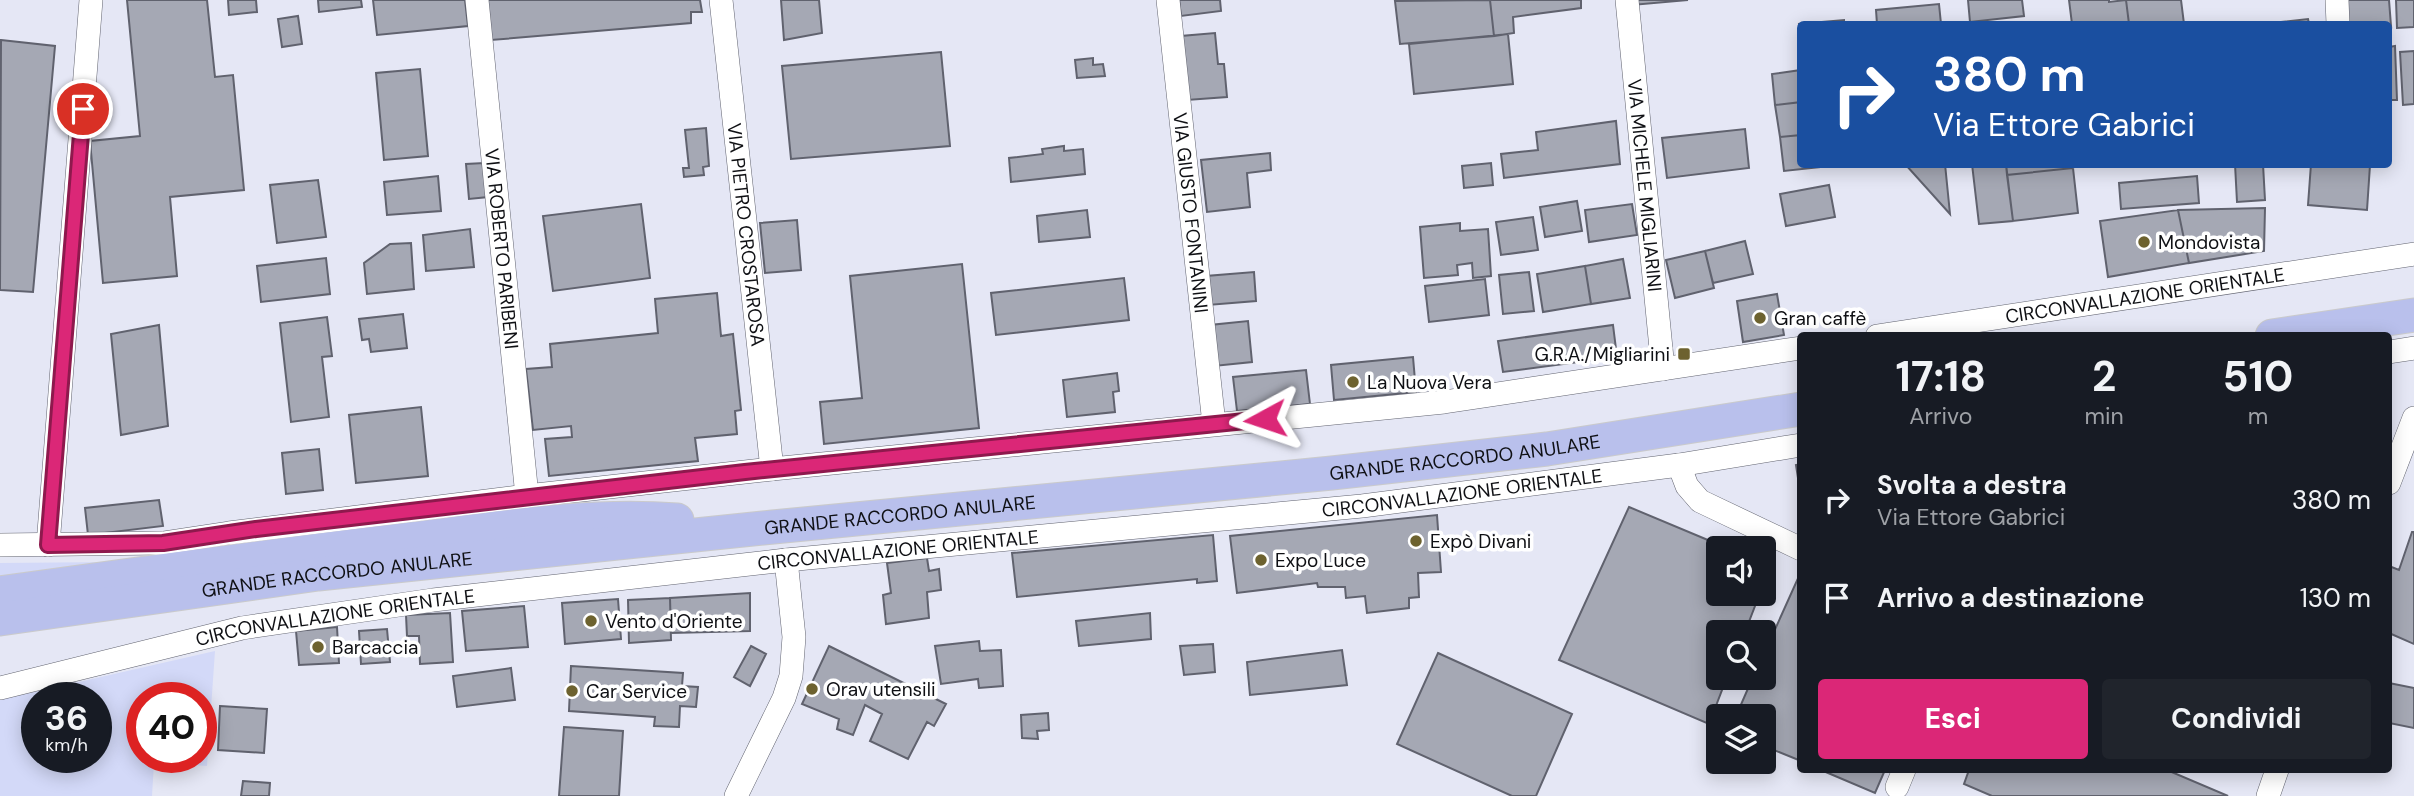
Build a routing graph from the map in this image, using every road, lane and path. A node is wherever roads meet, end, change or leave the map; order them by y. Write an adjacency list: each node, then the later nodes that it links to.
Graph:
1 (92, 0): 26 (street)
2 (477, 0): 23 (street, VIA ROBERTO PARIBENI)
3 (721, 0): 21 (street, VIA PIETRO CROSTAROSA)
4 (1168, 0): 18 (street, VIA GIUSTO FONTANINI)
5 (1627, 0): 15 (street, VIA MICHELE MIGLIARINI)
6 (2337, 0): 7 (street)
7 (2339, 21)
8 (2414, 254): 10 (street, CIRCONVALLAZIONE ORIENTALE)
9 (2414, 315): 11 (highway)
10 (1903, 332)
11 (2299, 332)
12 (2414, 348): 14 (street)
13 (1797, 349): 15 (street)
14 (2392, 352)
15 (1663, 369): 18 (street)
16 (1797, 409): 24 (highway, GRANDE RACCORDO ANULARE)
17 (2414, 418): 22 (street)
18 (1214, 424): 21 (street)
19 (1797, 446): 20 (street, CIRCONVALLAZIONE ORIENTALE)
20 (1679, 465): 27 (street); 28 (street, CIRCONVALLAZIONE ORIENTALE)
21 (772, 469): 23 (street)
22 (2392, 475)
23 (527, 496): 26 (street)
24 (773, 527): 29 (highway); 30 (highway, GRANDE RACCORDO ANULARE)
25 (0, 545): 26 (street)
26 (48, 545)
27 (1797, 547)
28 (786, 560): 31 (street, CIRCONVALLAZIONE ORIENTALE); 33 (street)
29 (0, 593)
30 (0, 619)
31 (0, 688)
32 (2276, 773): 34 (street)
33 (737, 796)
34 (2268, 796)

